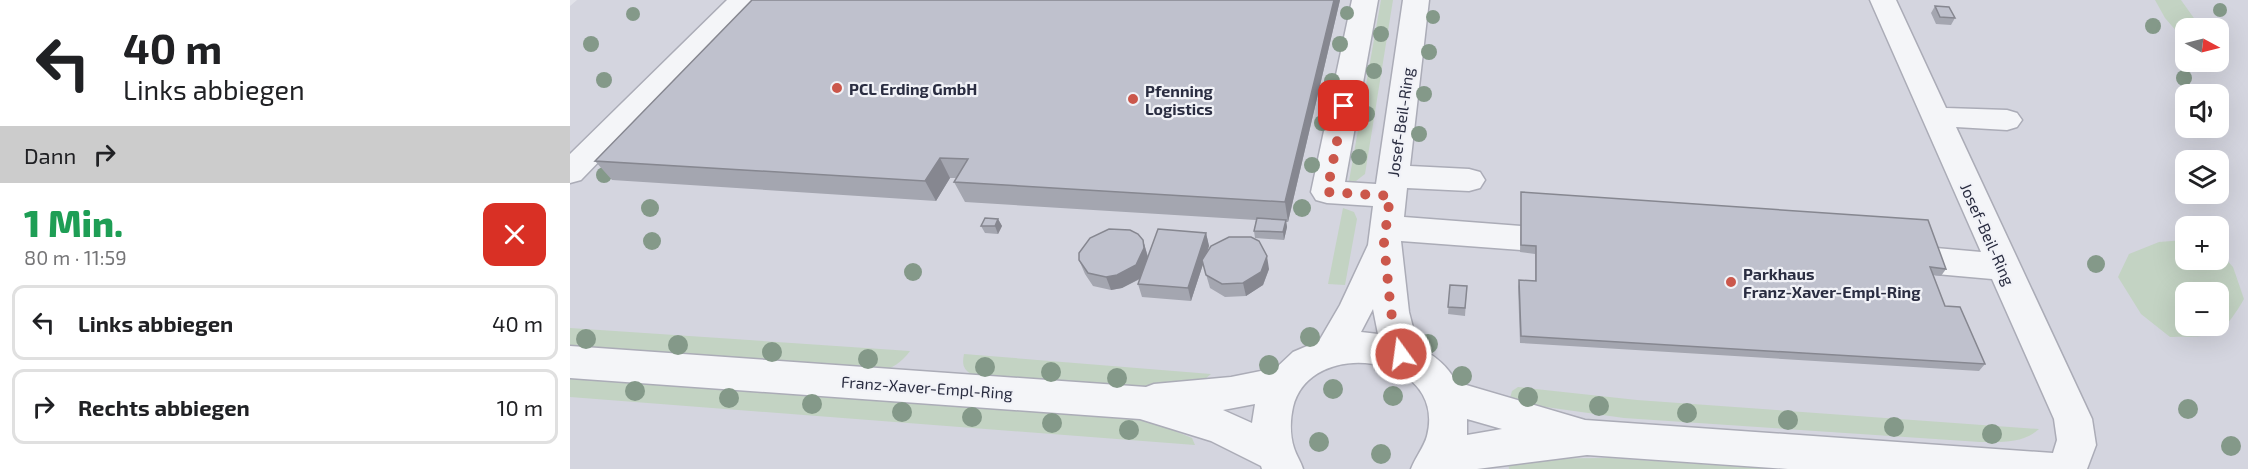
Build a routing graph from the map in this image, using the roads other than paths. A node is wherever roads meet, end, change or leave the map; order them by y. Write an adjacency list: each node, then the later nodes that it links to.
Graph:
1 (742, 0): 7 (street)
2 (1365, 0): 9 (street)
3 (1416, 0): 9 (street, Josef-Beil-Ring)
4 (1883, 0): 5 (street, Josef-Beil-Ring)
5 (1935, 117): 6 (street); 13 (street, Josef-Beil-Ring)
6 (2007, 120)
7 (570, 172)
8 (1469, 180): 9 (street)
9 (1392, 186): 10 (street, Josef-Beil-Ring)
10 (1385, 236): 11 (street); 14 (street, Josef-Beil-Ring); 15 (street, Josef-Beil-Ring)
11 (1521, 238)
12 (1936, 261): 13 (street)
13 (2002, 267): 24 (street, Josef-Beil-Ring)
14 (1332, 351): 15 (street); 17 (street)
15 (1401, 354): 18 (street)
16 (570, 362): 19 (street, Franz-Xaver-Empl-Ring)
17 (1288, 381): 19 (street); 21 (street)
18 (1443, 395): 20 (street); 22 (street)
19 (1140, 402): 21 (street, Franz-Xaver-Empl-Ring)
20 (1587, 437): 22 (street); 23 (street)
21 (1280, 461)
22 (1434, 464)
23 (2047, 469)
24 (2065, 469)

